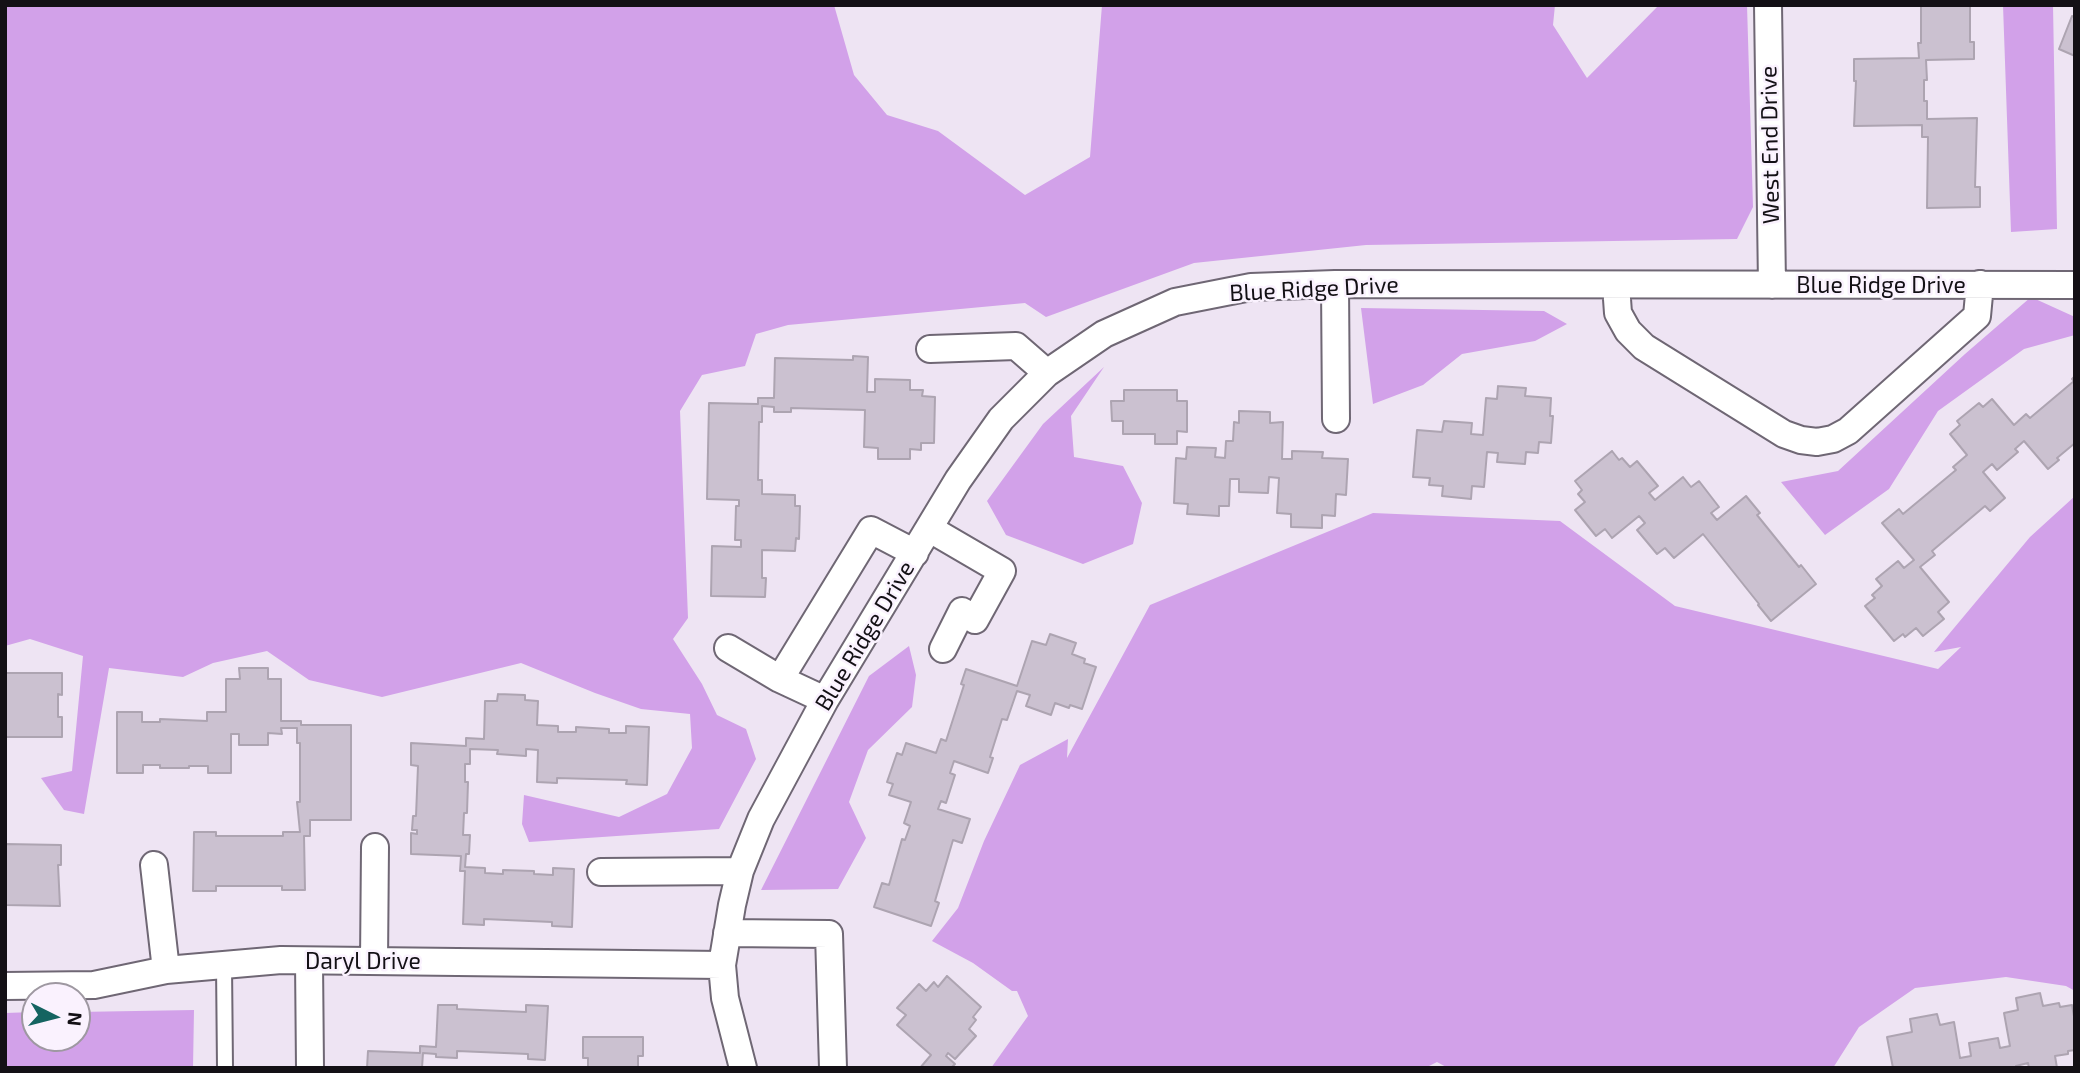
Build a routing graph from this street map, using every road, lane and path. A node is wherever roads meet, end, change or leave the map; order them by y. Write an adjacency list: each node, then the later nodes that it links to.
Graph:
1 (1768, 5): 5 (street, West End Drive)
2 (1335, 284): 4 (street, Blue Ridge Drive); 8 (street, Blue Ridge Drive); 9 (street)
3 (1980, 284): 4 (street); 5 (street, Blue Ridge Drive); 6 (street, Blue Ridge Drive)
4 (1616, 285): 5 (street, Blue Ridge Drive)
5 (1772, 285)
6 (2075, 285)
7 (930, 349): 8 (street)
8 (1047, 373): 10 (street, Blue Ridge Drive)
9 (1336, 419)
10 (930, 529): 11 (street, Blue Ridge Drive); 13 (street)
11 (915, 553): 14 (street); 15 (street, Blue Ridge Drive)
12 (728, 648): 14 (street)
13 (943, 649)
14 (780, 679): 15 (street)
15 (825, 700): 18 (street, Blue Ridge Drive)
16 (375, 846): 22 (street)
17 (154, 865): 25 (street)
18 (740, 871): 19 (street); 20 (street, Blue Ridge Drive)
19 (601, 873)
20 (727, 933): 24 (street, Blue Ridge Drive); 30 (street)
21 (309, 961): 22 (street, Daryl Drive); 23 (street, Daryl Drive); 28 (street)
22 (374, 961): 24 (street, Daryl Drive)
23 (224, 965): 25 (street, Daryl Drive); 27 (lane)
24 (723, 965): 29 (street, Blue Ridge Drive)
25 (166, 970): 26 (street, Daryl Drive)
26 (5, 986)
27 (225, 1068)
28 (310, 1068)
29 (744, 1068)
30 (833, 1068)

